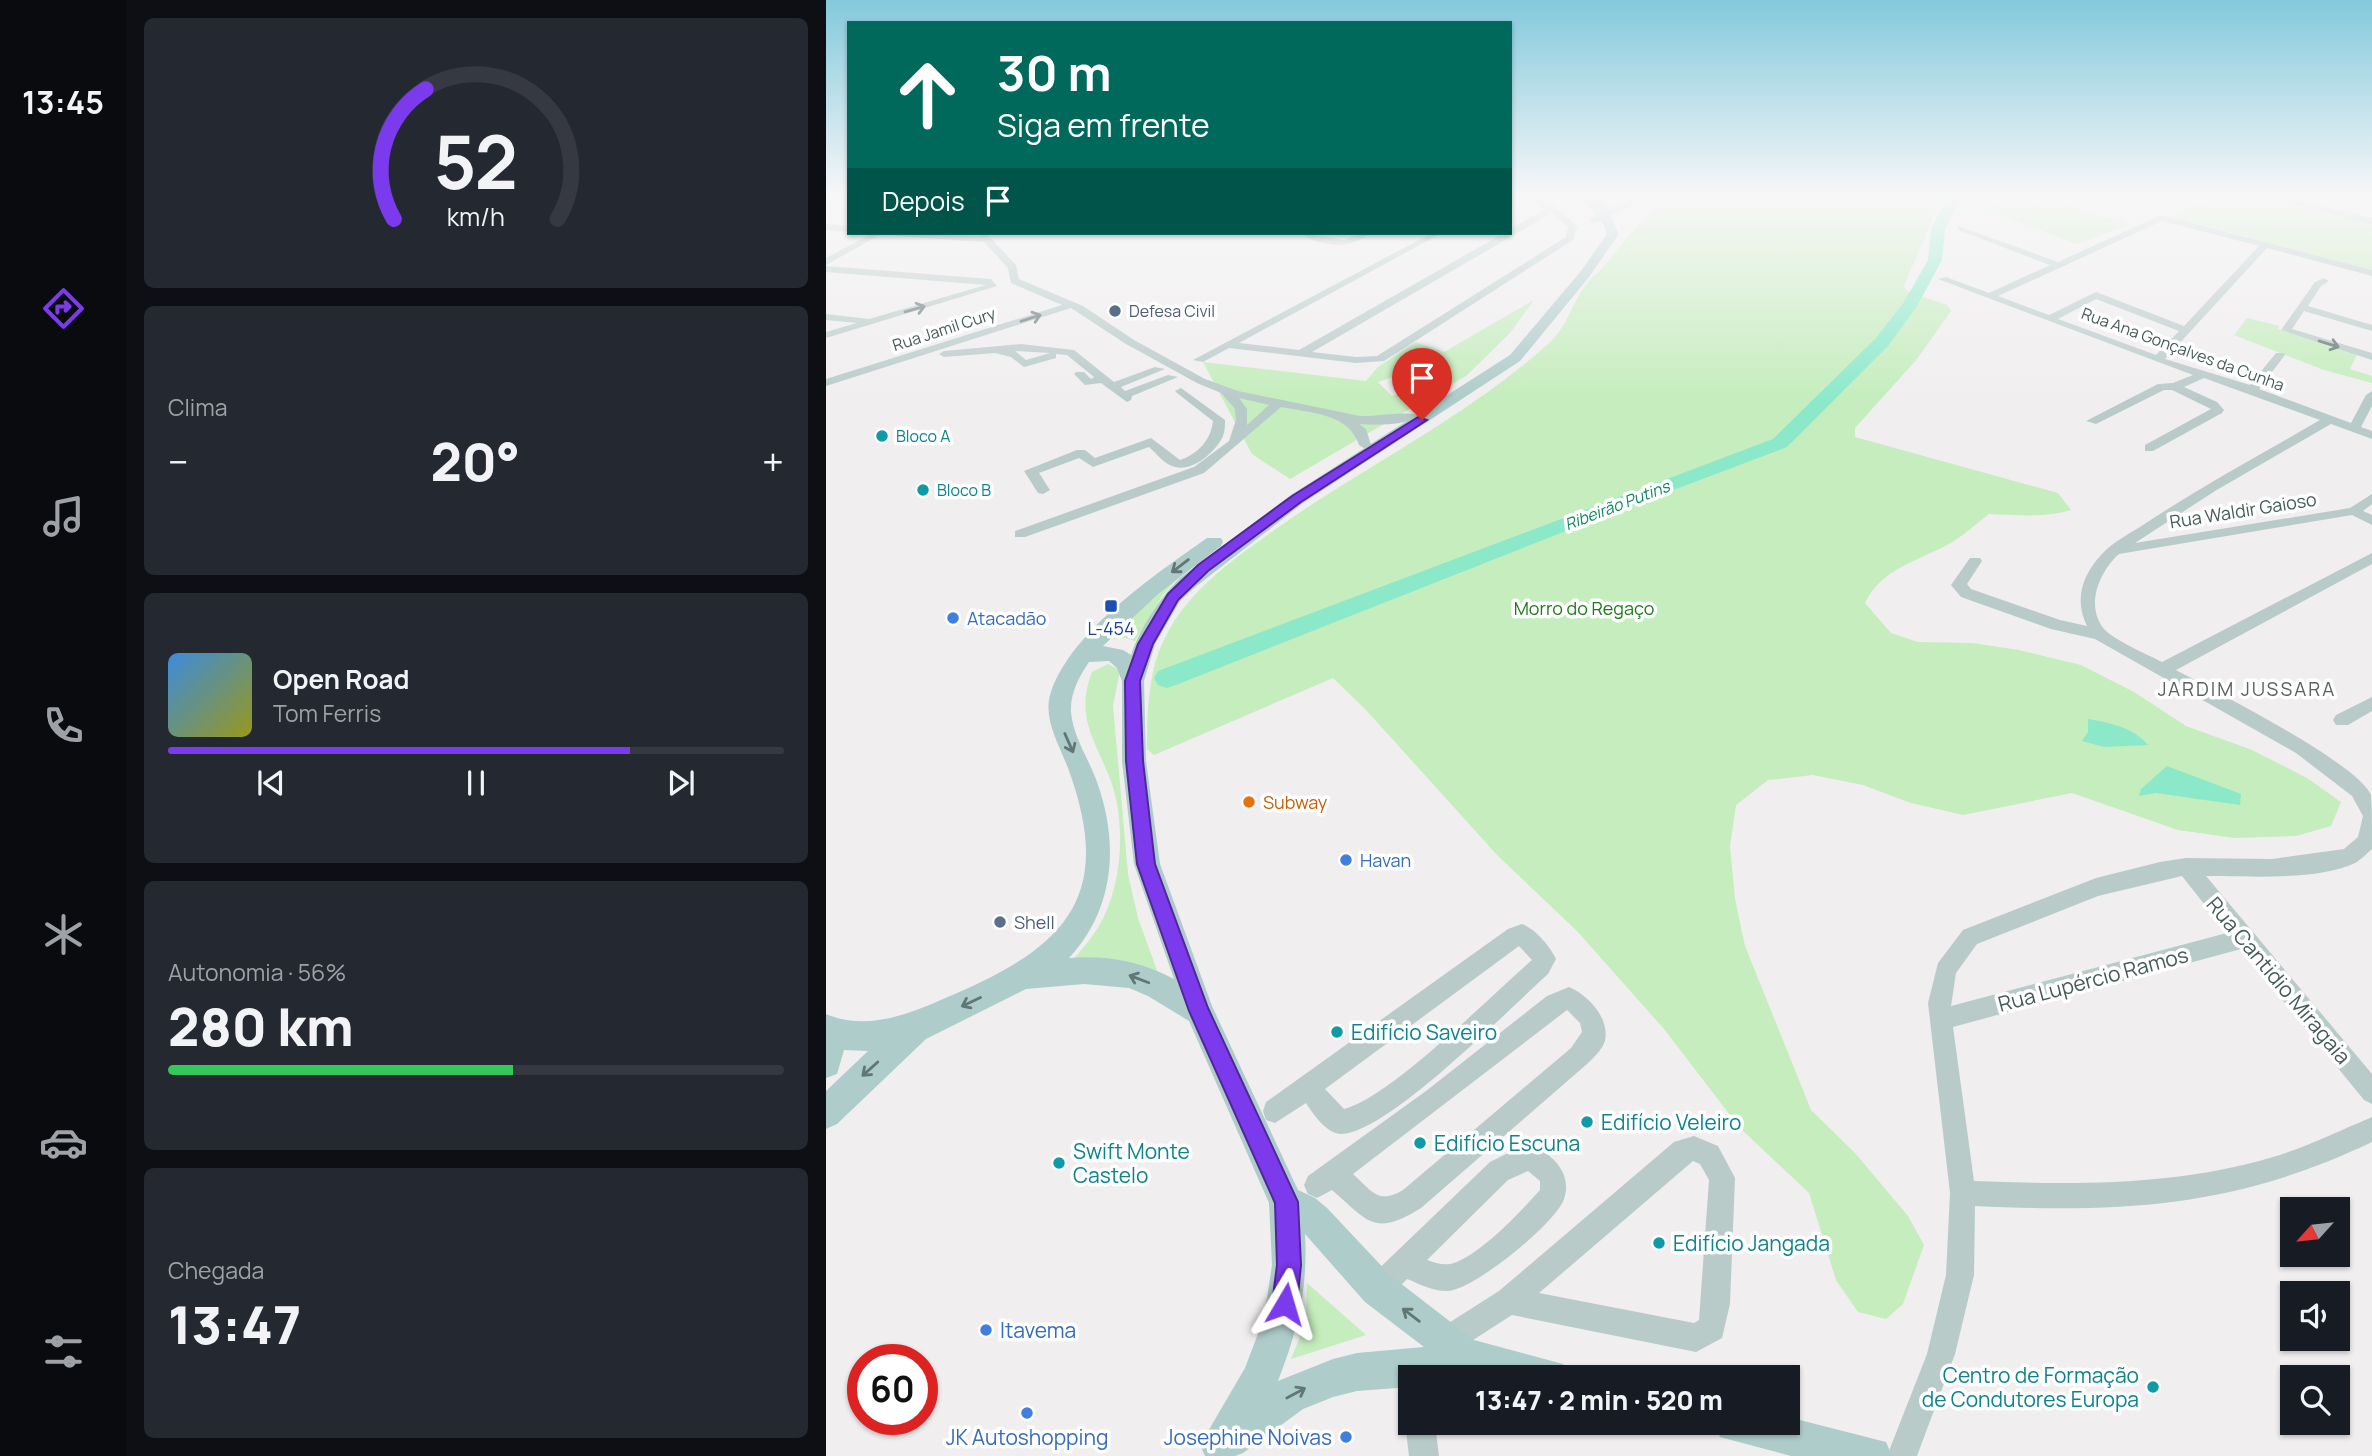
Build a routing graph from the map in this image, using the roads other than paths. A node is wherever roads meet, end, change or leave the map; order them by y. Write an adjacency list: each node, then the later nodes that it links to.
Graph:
1 (1011, 265): 14 (street)
2 (1378, 265): 26 (street)
3 (1455, 265): 29 (street)
4 (1528, 265): 29 (street)
5 (1579, 265): 47 (main road)
6 (1585, 265): 68 (main road)
7 (2246, 265): 23 (street)
8 (2341, 265): 11 (street)
9 (2060, 266): 16 (street)
10 (826, 269): 14 (street)
11 (2372, 273)
12 (1943, 279): 16 (street, Rua Ana Gonçalves da Cunha)
13 (2324, 281): 18 (street)
14 (1003, 282): 15 (street); 15 (street); 21 (street, one-way to 14)
15 (1040, 293): 17 (street)
16 (1991, 296): 20 (street, Rua Ana Gonçalves da Cunha)
17 (1071, 305): 25 (street, Rua Jamil Cury, one-way to 17); 41 (street)
18 (2301, 307): 22 (street); 32 (street, one-way to 32)
19 (826, 317): 21 (street)
20 (2051, 318): 23 (street); 34 (street, Rua Ana Gonçalves da Cunha)
21 (874, 321): 24 (street)
22 (2372, 328)
23 (2185, 330): 34 (street)
24 (826, 335)
25 (975, 335): 27 (street); 28 (street, Rua Jamil Cury)
26 (1228, 345): 29 (street); 33 (street)
27 (985, 349): 28 (street); 31 (street); 39 (street)
28 (923, 352): 40 (street, Rua Jamil Cury)
29 (1300, 354)
30 (2280, 355): 43 (street)
31 (1052, 356)
32 (2372, 357)
33 (1199, 360)
34 (2158, 360): 37 (street, Rua Ana Gonçalves da Cunha)
35 (1159, 369): 39 (street)
36 (1080, 373): 39 (street)
37 (2203, 375): 42 (street); 43 (street, Rua Ana Gonçalves da Cunha)
38 (1172, 377): 39 (street)
39 (1108, 382)
40 (826, 383)
41 (1208, 384): 45 (street); 53 (street); 55 (street)
42 (2175, 387): 49 (street); 54 (street)
43 (2252, 390): 48 (street, Rua Ana Gonçalves da Cunha)
44 (2372, 395): 50 (street)
45 (1278, 403): 46 (street); 53 (street)
46 (1336, 416): 47 (street); 52 (street)
47 (1413, 416): 52 (main road)
48 (2330, 419): 50 (street, Rua Ana Gonçalves da Cunha); 62 (street)
49 (2092, 421)
50 (2354, 428): 51 (street, Rua Ana Gonçalves da Cunha)
51 (2372, 435)
52 (1365, 445): 66 (main road, one-way to 66)
53 (1228, 448): 61 (street)
54 (2149, 448)
55 (1057, 461): 56 (street); 57 (street)
56 (1067, 472)
57 (1044, 490)
58 (2372, 498): 59 (street, Rua Waldir Gaioso)
59 (2354, 511): 60 (street); 62 (street, Rua Waldir Gaioso)
60 (2372, 521)
61 (1020, 534)
62 (2116, 550): 65 (street)
63 (2372, 558): 67 (street)
64 (1975, 561): 65 (street)
65 (2100, 635): 67 (street)
66 (1084, 656): 68 (main road); 75 (main road, one-way to 75)
67 (2162, 670): 71 (street)
68 (1133, 681): 76 (main road)
69 (2372, 703): 70 (street)
70 (2342, 720)
71 (2365, 792): 72 (street)
72 (2372, 815): 73 (street)
73 (2186, 867): 74 (street, Rua Cantidio Miragaia); 77 (street)
74 (2245, 938): 77 (street, Rua Lupércio Ramos); 82 (street, Rua Cantidio Miragaia)
75 (1025, 976): 76 (main road, one-way to 75); 78 (main road, one-way to 78)
76 (1199, 1011): 86 (main road)
77 (1940, 1020): 87 (street)
78 (916, 1027): 79 (main road); 84 (main road, one-way to 84)
79 (827, 1030): 80 (main road)
80 (826, 1063)
81 (1309, 1086): 81 (street); 83 (street)
82 (2372, 1092)
83 (1275, 1111)
84 (826, 1113)
85 (2372, 1129): 87 (street)
86 (1312, 1187): 86 (street); 89 (main road); 98 (main road)
87 (1963, 1193): 101 (street)
88 (1405, 1265): 88 (street); 89 (street)
89 (1378, 1289): 91 (main road, one-way to 89)
90 (1509, 1301): 90 (street); 91 (street)
91 (1456, 1349): 92 (main road); 93 (main road)
92 (1429, 1365)
93 (1510, 1365)
94 (1398, 1373): 98 (main road, one-way to 94)
95 (1421, 1435): 99 (street)
96 (1759, 1435): 97 (main road)
97 (1780, 1445): 100 (main road)
98 (1214, 1451)
99 (1424, 1456)
100 (1872, 1456)
101 (1902, 1456)

